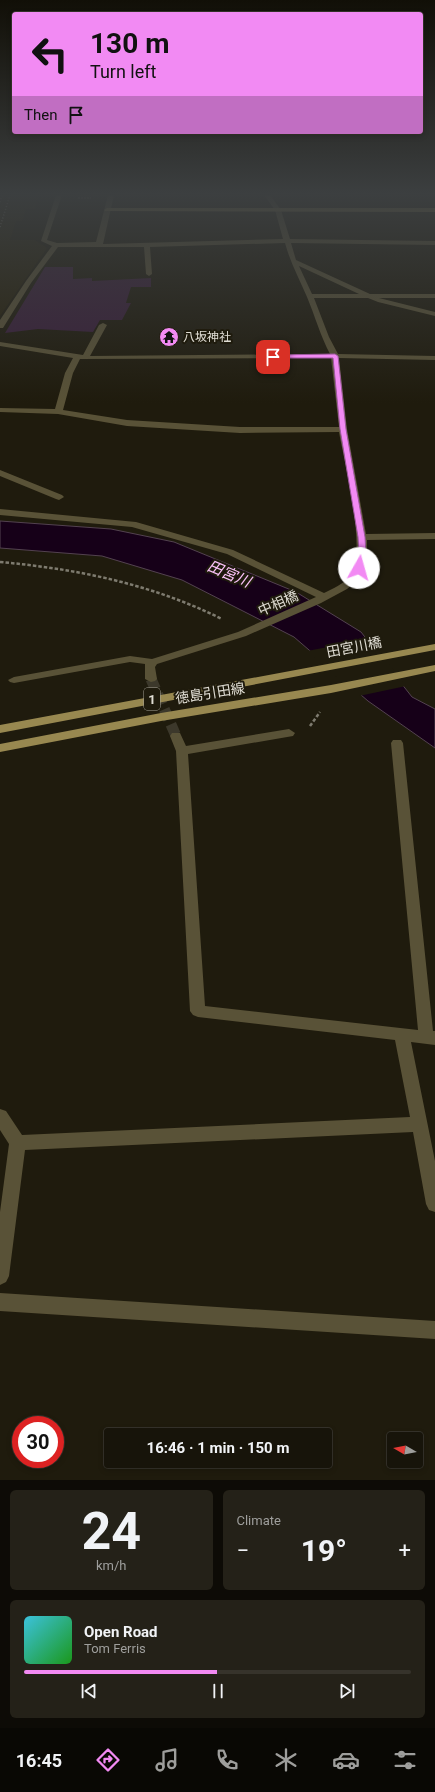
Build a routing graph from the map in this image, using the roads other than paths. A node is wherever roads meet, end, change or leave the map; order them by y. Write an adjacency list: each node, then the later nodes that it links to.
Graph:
1 (42, 264): 11 (street)
2 (148, 264): 5 (street)
3 (294, 264): 7 (street)
4 (299, 264): 6 (street)
5 (149, 274)
6 (368, 295): 7 (street); 8 (street); 9 (street)
7 (310, 296): 13 (street)
8 (435, 296)
9 (435, 314)
10 (104, 325): 14 (street)
11 (0, 326)
12 (0, 344): 14 (street)
13 (335, 356): 14 (street); 15 (street); 18 (street, 中相橋)
14 (81, 358): 17 (street)
15 (435, 358)
16 (0, 410): 17 (street)
17 (58, 412): 18 (street)
18 (343, 429): 23 (street, 中相橋)
19 (0, 474): 20 (street)
20 (59, 497)
21 (0, 512): 24 (street)
22 (435, 536): 23 (street)
23 (362, 537): 24 (street, 中相橋)
24 (321, 599): 26 (street, 中相橋)
25 (435, 647): 30 (main road, 田宮川橋 / 1)
26 (153, 662): 28 (street); 29 (street)
27 (435, 668): 34 (main road, 徳島引田線 / 1)
28 (151, 679)
29 (14, 680)
30 (0, 729)
31 (289, 733): 35 (street)
32 (176, 736): 35 (street)
33 (397, 743): 37 (street)
34 (0, 748)
35 (182, 751): 36 (street)
36 (402, 1036): 37 (street); 39 (street)
37 (431, 1038)
38 (0, 1116): 40 (street)
39 (419, 1124): 40 (street); 41 (street)
40 (18, 1143): 42 (street)
41 (435, 1204)
42 (0, 1276)
43 (0, 1302): 44 (street)
44 (435, 1330)

